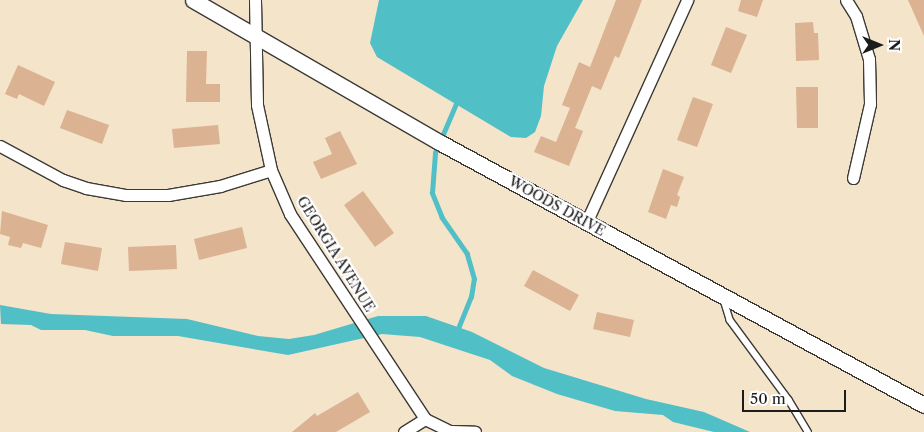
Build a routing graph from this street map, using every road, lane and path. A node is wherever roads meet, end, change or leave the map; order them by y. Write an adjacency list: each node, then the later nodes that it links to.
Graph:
1 (193, 0): 5 (street, WOODS DRIVE)
2 (254, 0): 5 (street, GEORGIA AVENUE)
3 (687, 0): 9 (street)
4 (846, 0): 8 (street)
5 (253, 33): 7 (street, GEORGIA AVENUE); 9 (street, WOODS DRIVE)
6 (0, 146): 7 (street)
7 (271, 170): 12 (street, GEORGIA AVENUE)
8 (853, 178)
9 (586, 222): 10 (street, WOODS DRIVE)
10 (723, 296): 11 (street, WOODS DRIVE); 16 (lane)
11 (924, 405)
12 (425, 419): 13 (street); 14 (street)
13 (452, 431): 15 (street)
14 (404, 432)
15 (474, 432)
16 (808, 432)

